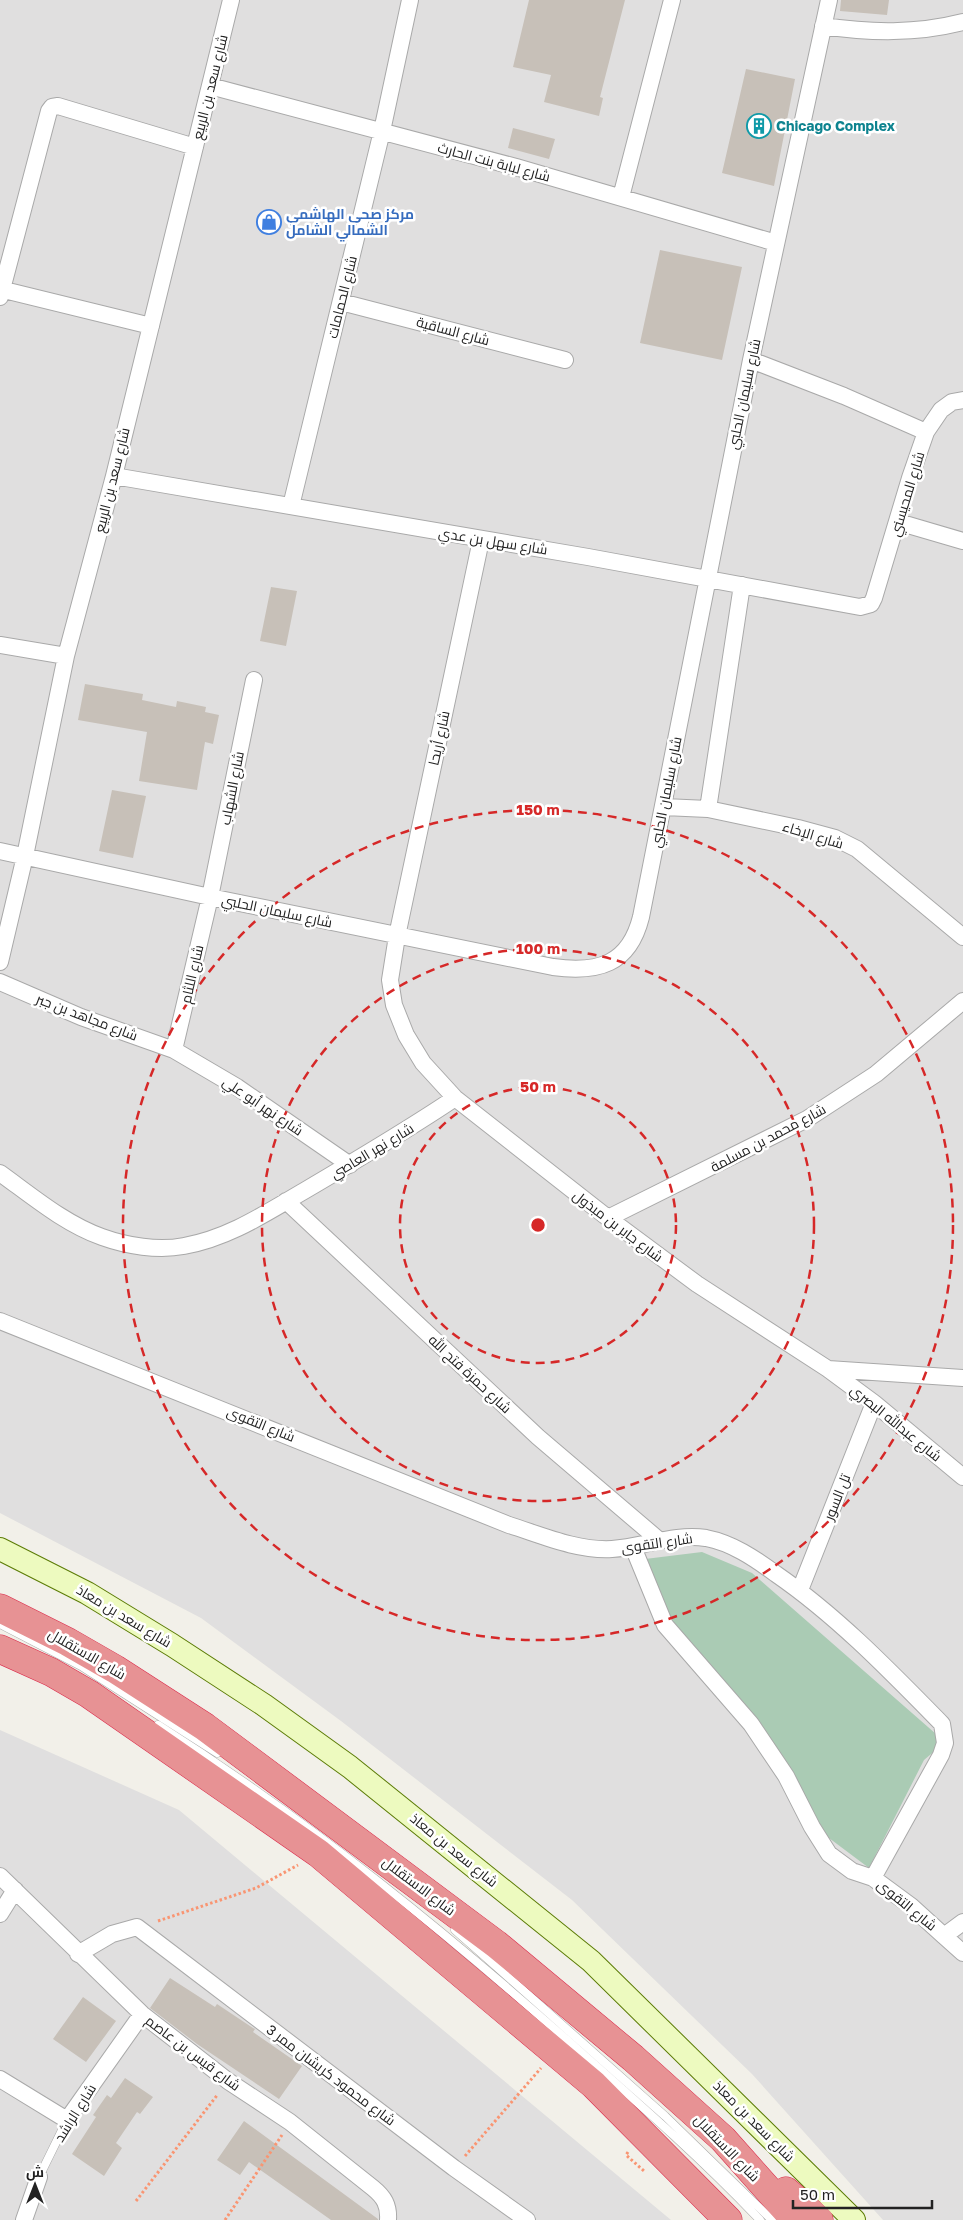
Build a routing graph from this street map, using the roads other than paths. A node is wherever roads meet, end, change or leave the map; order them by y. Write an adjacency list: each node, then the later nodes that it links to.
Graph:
1 (231, 0): 7 (street, شارع سعد بن الربيع)
2 (410, 0): 8 (street, شارع الحمامات)
3 (672, 0): 10 (street)
4 (829, 0): 6 (street, شارع سليمان الحلبي)
5 (963, 22): 6 (street)
6 (823, 26): 11 (street, شارع سليمان الحلبي)
7 (210, 86): 8 (street, شارع لبابة بنت الحارث); 9 (street, شارع سعد بن الربيع)
8 (382, 132): 10 (street, شارع لبابة بنت الحارث); 13 (street, شارع الحمامات)
9 (195, 147): 12 (street); 14 (street, شارع سعد بن الربيع)
10 (622, 197): 11 (street, شارع لبابة بنت الحارث)
11 (776, 243): 16 (street, شارع سليمان الحلبي)
12 (1, 292): 14 (street)
13 (341, 302): 15 (street, شارع الساقية); 20 (street, شارع الحمامات)
14 (151, 326): 19 (street, شارع سعد بن الربيع)
15 (565, 360)
16 (751, 360): 18 (street); 24 (street, شارع سليمان الحلبي)
17 (963, 400): 18 (street, شارع المحيسني)
18 (926, 432): 21 (street, شارع المحيسني)
19 (114, 476): 20 (street, شارع سهل بن عدي); 28 (street, شارع سعد بن الربيع)
20 (291, 506): 22 (street, شارع سهل بن عدي)
21 (898, 522): 23 (street); 26 (street, شارع المحيسني)
22 (481, 540): 24 (street, شارع سهل بن عدي); 35 (street, شارع أريحا)
23 (963, 541)
24 (707, 580): 25 (street, شارع سهل بن عدي); 30 (street, شارع سليمان الحلبي)
25 (742, 585): 26 (street, شارع سهل بن عدي); 31 (street)
26 (871, 604)
27 (0, 645): 28 (street)
28 (66, 656): 33 (street, شارع سعد بن الربيع)
29 (254, 680): 34 (street, شارع الشهاب)
30 (664, 807): 31 (street, شارع الإخاء); 35 (street, شارع سليمان الحلبي)
31 (708, 809): 36 (street, شارع الإخاء)
32 (0, 851): 33 (street, شارع سليمان الحلبي)
33 (25, 856): 34 (street, شارع سليمان الحلبي); 37 (street, شارع سعد بن الربيع)
34 (210, 897): 35 (street, شارع سليمان الحلبي); 40 (street, شارع اللثام)
35 (397, 936): 41 (street, شارع جابر بن مبذول)
36 (963, 937)
37 (0, 962)
38 (0, 982): 40 (street, شارع مجاهد بن جبر)
39 (961, 1009): 45 (street, شارع محمد بن مسلمة)
40 (174, 1050): 42 (street, شارع نهر أبو علي)
41 (455, 1098): 42 (street, شارع نهر العاصي); 45 (street, شارع جابر بن مبذول)
42 (350, 1165): 44 (street, شارع نهر العاصي)
43 (0, 1173): 44 (street, شارع نهر العاصي)
44 (286, 1201): 51 (street, شارع حمزة فتح الله)
45 (608, 1218): 47 (street, شارع جابر بن مبذول)
46 (0, 1321): 52 (street, شارع التقوى)
47 (828, 1369): 48 (street, شارع جابر بن مبذول); 49 (street, شارع عبدالله البصري)
48 (963, 1378)
49 (874, 1403): 50 (street, شارع عبدالله البصري); 54 (street, تل السور)
50 (963, 1477)
51 (660, 1542): 52 (street, شارع التقوى); 54 (street, شارع التقوى)
52 (633, 1547): 63 (street)
53 (0, 1549): 85 (street, شارع سعد بن معاذ)
54 (800, 1590): 63 (street, شارع التقوى)
55 (0, 1608): 75 (highway, شارع الاستقلال)
56 (0, 1624): 60 (lane)
57 (9, 1646): 58 (lane); 61 (highway)
58 (49, 1659)
59 (146, 1718): 81 (lane)
60 (223, 1757)
61 (322, 1842): 65 (lane); 80 (highway)
62 (0, 1876): 64 (street, شارع قيس بن عاصم)
63 (873, 1878): 69 (street, شارع التقوى)
64 (15, 1890): 66 (street); 71 (street, شارع قيس بن عاصم)
65 (404, 1890)
66 (0, 1914)
67 (963, 1922): 69 (street, شارع التقوى)
68 (451, 1927): 82 (lane)
69 (944, 1936): 70 (street)
70 (963, 1953)
71 (78, 1954): 72 (street, شارع قيس بن عاصم); 79 (street, شارع محمود كريشان ممر 3)
72 (142, 2014): 74 (street, شارع الراشد); 78 (street, شارع قيس بن عاصم)
73 (0, 2079): 74 (street)
74 (67, 2120): 76 (lane, شارع الراشد)
75 (723, 2139): 83 (highway, شارع الاستقلال); 84 (highway)
76 (39, 2177): 77 (street, شارع الراشد)
77 (24, 2220)
78 (388, 2220)
79 (527, 2220)
80 (728, 2220)
81 (760, 2220)
82 (772, 2220)
83 (795, 2220)
84 (819, 2220)
85 (854, 2220)

